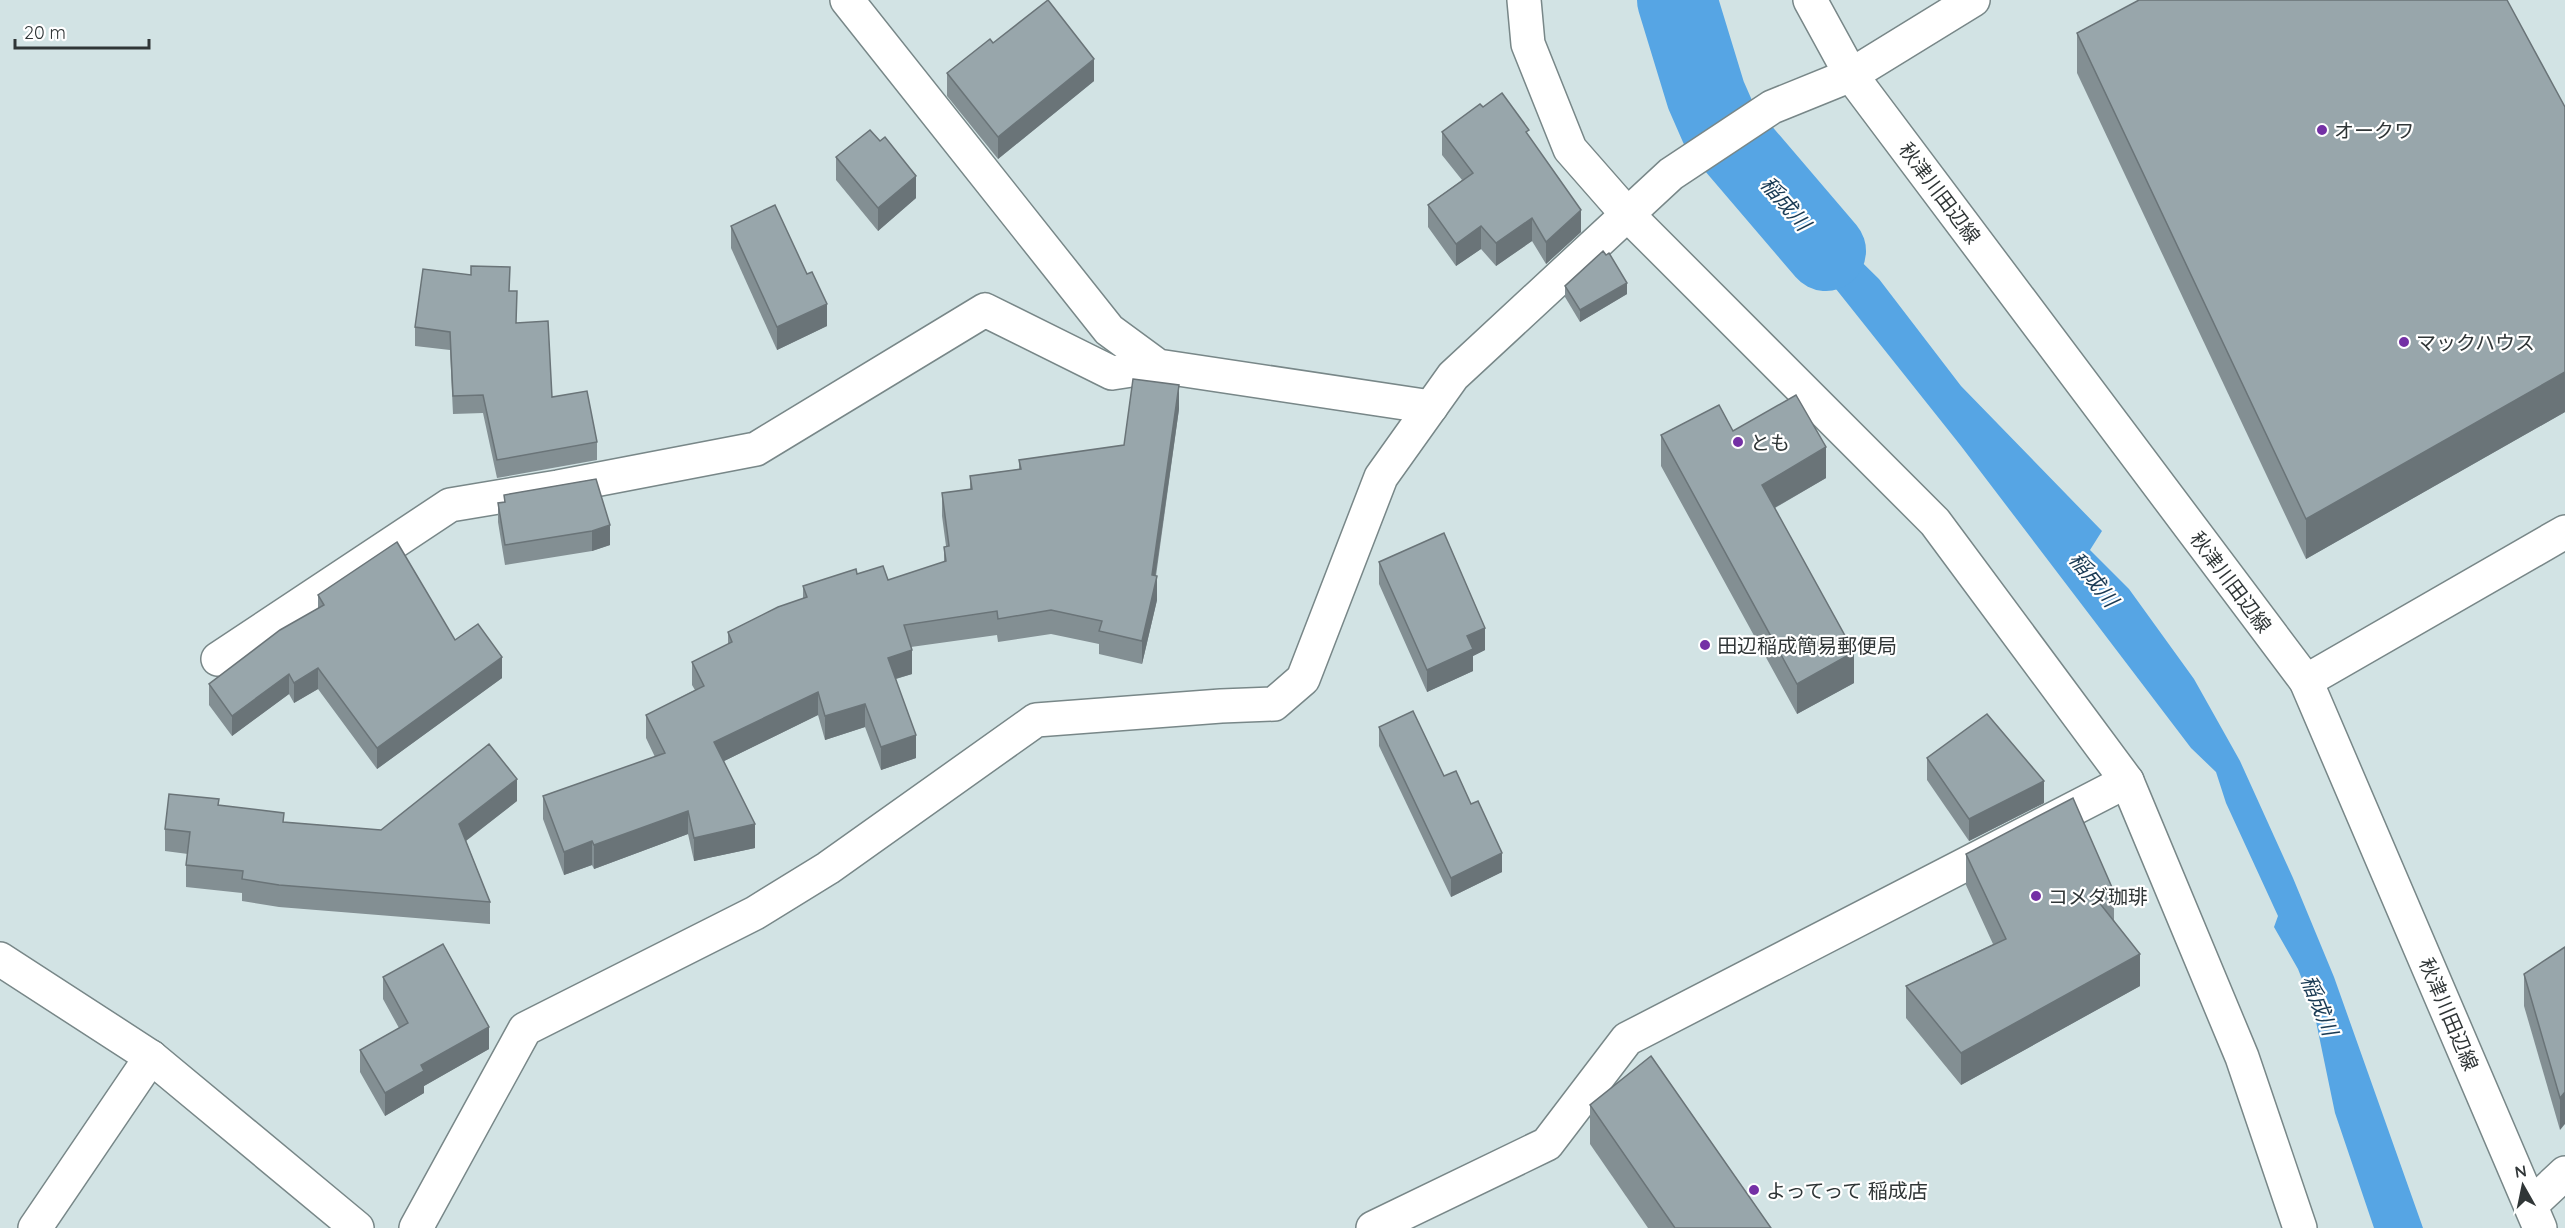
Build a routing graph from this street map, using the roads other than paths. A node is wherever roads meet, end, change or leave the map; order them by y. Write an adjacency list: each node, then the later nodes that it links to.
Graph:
1 (847, 0): 7 (street)
2 (1524, 0): 6 (street)
3 (1810, 0): 5 (street, 秋津川田辺線)
4 (1973, 0): 5 (street)
5 (1851, 75): 6 (street); 11 (street, 秋津川田辺線)
6 (1627, 214): 8 (street); 12 (street)
7 (1158, 366): 8 (street); 10 (street)
8 (1431, 407): 19 (street)
9 (2565, 532): 11 (street)
10 (218, 659)
11 (2306, 681): 16 (street, 秋津川田辺線)
12 (2127, 781): 20 (street); 21 (street)
13 (0, 959): 14 (street)
14 (151, 1057): 17 (street); 18 (street)
15 (2565, 1173): 16 (street)
16 (2535, 1216)
17 (35, 1228)
18 (357, 1228)
19 (416, 1228)
20 (1372, 1228)
21 (2300, 1228)

